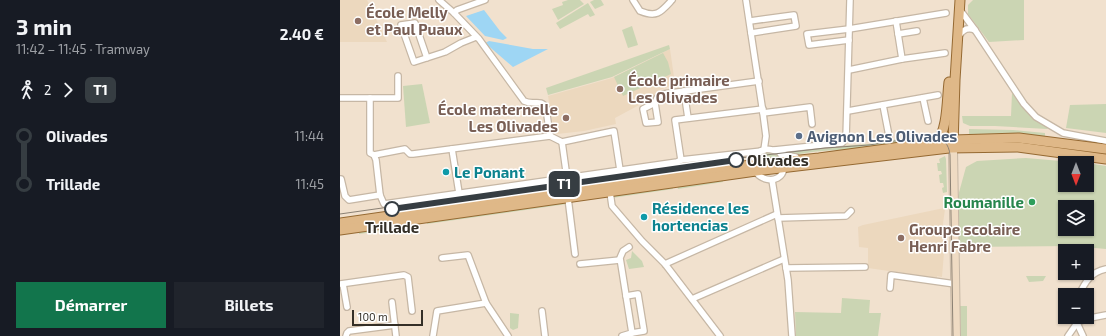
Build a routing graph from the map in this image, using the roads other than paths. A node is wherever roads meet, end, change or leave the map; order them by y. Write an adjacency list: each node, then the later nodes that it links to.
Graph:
1 (439, 0): 9 (street)
2 (485, 0): 9 (street)
3 (633, 0): 4 (street)
4 (672, 0)
5 (746, 0): 10 (street)
6 (850, 0): 12 (street)
7 (958, 3): 13 (street); 18 (main road); 33 (main road)
8 (946, 13): 11 (street)
9 (454, 14): 17 (street)
10 (750, 21): 15 (street); 15 (street)
11 (896, 21): 12 (street); 16 (street)
12 (849, 29): 19 (street); 19 (street)
13 (975, 30): 18 (street); 44 (street)
14 (917, 31): 16 (street)
15 (751, 33): 25 (street)
16 (898, 34): 22 (street)
17 (476, 37): 21 (street); 40 (street)
18 (957, 38): 39 (main road)
19 (849, 40): 23 (street)
20 (945, 53): 22 (street)
21 (427, 58): 21 (street)
22 (902, 60): 23 (street)
23 (848, 70): 35 (street)
24 (398, 76): 29 (street)
25 (759, 81): 26 (street); 34 (street)
26 (684, 92): 31 (street); 36 (street)
27 (938, 95): 30 (street)
28 (340, 98): 29 (street)
29 (370, 98): 52 (street)
30 (923, 98): 32 (street); 37 (street)
31 (655, 103)
32 (884, 105): 35 (street); 42 (street)
33 (947, 105): 46 (main road); 47 (main road)
34 (763, 111): 36 (street); 38 (street); 41 (street)
35 (848, 111): 49 (street)
36 (688, 118): 54 (street)
37 (928, 121)
38 (812, 124)
39 (953, 128): 43 (main road); 46 (main road)
40 (550, 136): 45 (street); 48 (street)
41 (766, 136): 49 (street); 51 (street)
42 (889, 136)
43 (994, 138): 46 (main road); 50 (main road)
44 (1106, 140)
45 (562, 142): 57 (street); 58 (street)
46 (953, 144): 47 (main road); 53 (main road); 82 (street)
47 (934, 146): 55 (main road); 55 (main road)
48 (452, 149): 52 (street); 62 (street)
49 (773, 149): 51 (street); 55 (street)
50 (1106, 149)
51 (763, 150): 54 (street); 56 (street)
52 (374, 155): 63 (street)
53 (1106, 159)
54 (681, 160): 57 (street)
55 (783, 161): 56 (main road); 60 (street)
56 (755, 168): 60 (street); 61 (main road); 67 (main road)
57 (620, 170): 58 (street)
58 (567, 178): 62 (street)
59 (340, 179): 63 (street)
60 (772, 183): 66 (street)
61 (610, 192): 64 (main road); 77 (street)
62 (459, 194): 63 (street)
63 (380, 195)
64 (568, 198): 70 (main road); 72 (street)
65 (852, 211): 66 (street)
66 (777, 216): 74 (street); 77 (street)
67 (376, 217): 68 (street); 69 (main road)
68 (340, 219)
69 (340, 223)
70 (340, 230)
71 (629, 247): 75 (street)
72 (575, 254)
73 (442, 258): 88 (street)
74 (784, 259): 79 (street); 86 (street)
75 (620, 260): 76 (street); 85 (street)
76 (580, 264)
77 (665, 264): 86 (street)
78 (865, 267): 79 (street)
79 (786, 268): 105 (street)
80 (1106, 269): 84 (street)
81 (341, 284): 89 (street); 91 (street)
82 (955, 284): 83 (street); 106 (street)
83 (890, 288)
84 (1083, 288)
85 (626, 296): 97 (street); 97 (street)
86 (692, 298): 104 (street)
87 (392, 302): 94 (street)
88 (486, 303): 100 (street); 101 (street)
89 (347, 307)
90 (542, 310): 102 (street)
91 (412, 311)
92 (1106, 315): 93 (street)
93 (1094, 317)
94 (395, 324): 98 (street); 99 (street)
95 (1075, 324): 107 (street)
96 (1078, 324): 108 (street)
97 (632, 333): 103 (street)
98 (346, 336)
99 (396, 336)
100 (434, 336)
101 (508, 336)
102 (545, 336)
103 (621, 336)
104 (720, 336)
105 (792, 336)
106 (956, 336)
107 (1068, 336)
108 (1083, 336)

